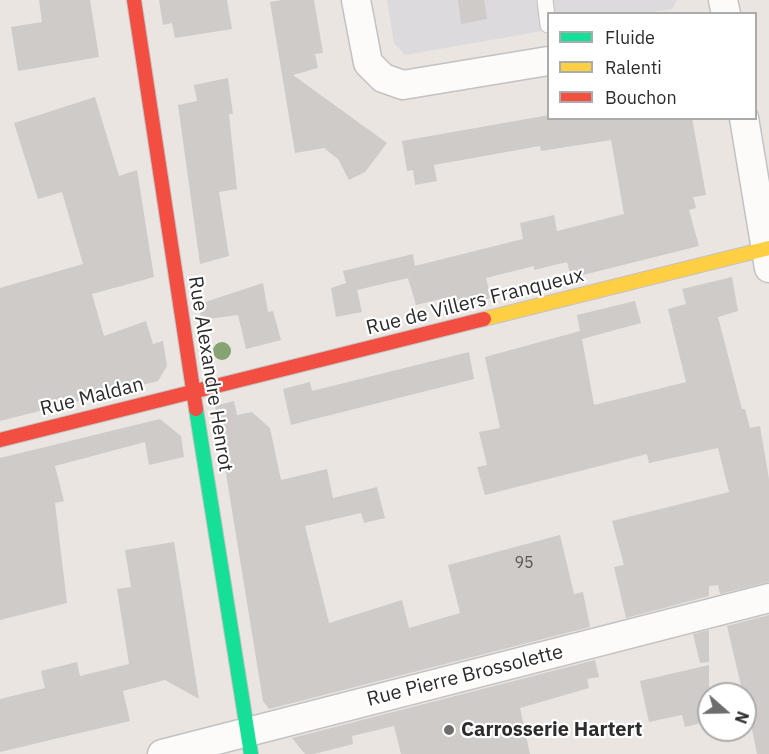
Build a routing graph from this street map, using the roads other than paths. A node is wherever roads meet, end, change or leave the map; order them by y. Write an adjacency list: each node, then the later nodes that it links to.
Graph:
1 (134, 0): 7 (street, Rue Alexandre Henrot)
2 (356, 0): 3 (street)
3 (547, 61)
4 (745, 120): 5 (street)
5 (760, 156): 6 (street)
6 (768, 255): 7 (street, Rue de Villers Franqueux)
7 (193, 392): 8 (street, Rue Maldan); 10 (street, Rue Alexandre Henrot)
8 (0, 440)
9 (769, 598): 10 (street, Rue Pierre Brossolette)
10 (249, 743): 11 (street, Rue Pierre Brossolette)
11 (162, 754)

